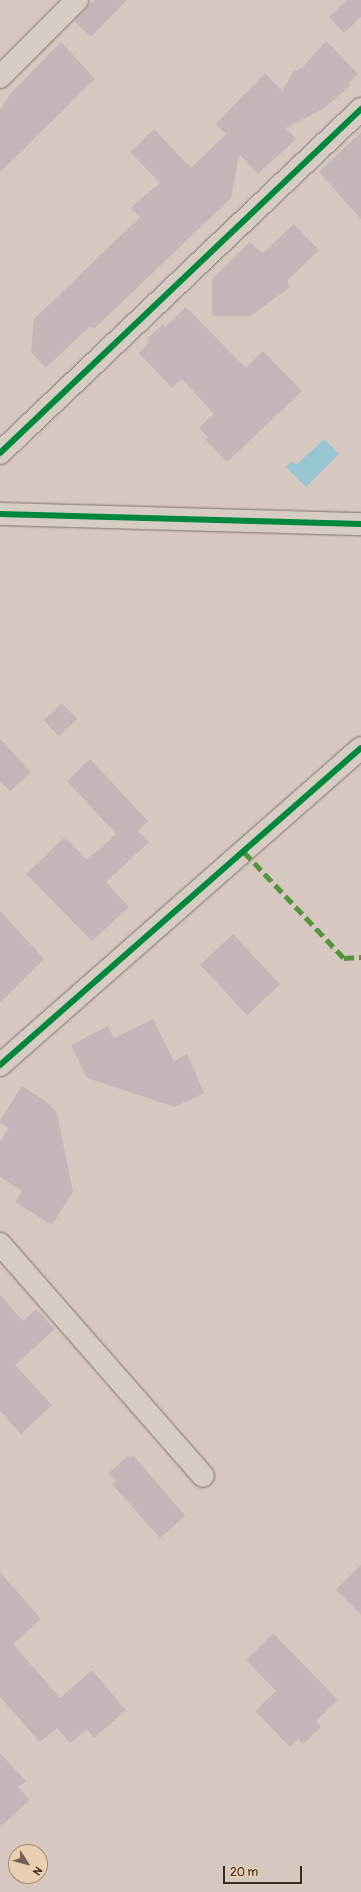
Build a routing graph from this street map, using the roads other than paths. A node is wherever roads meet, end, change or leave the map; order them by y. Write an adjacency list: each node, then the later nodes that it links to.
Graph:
1 (77, 0): 2 (street)
2 (0, 78)
3 (361, 109): 4 (street)
4 (0, 453)
5 (0, 514): 6 (street)
6 (361, 524)
7 (361, 748): 8 (street)
8 (0, 1065)
9 (0, 1244): 10 (street)
10 (203, 1476)

